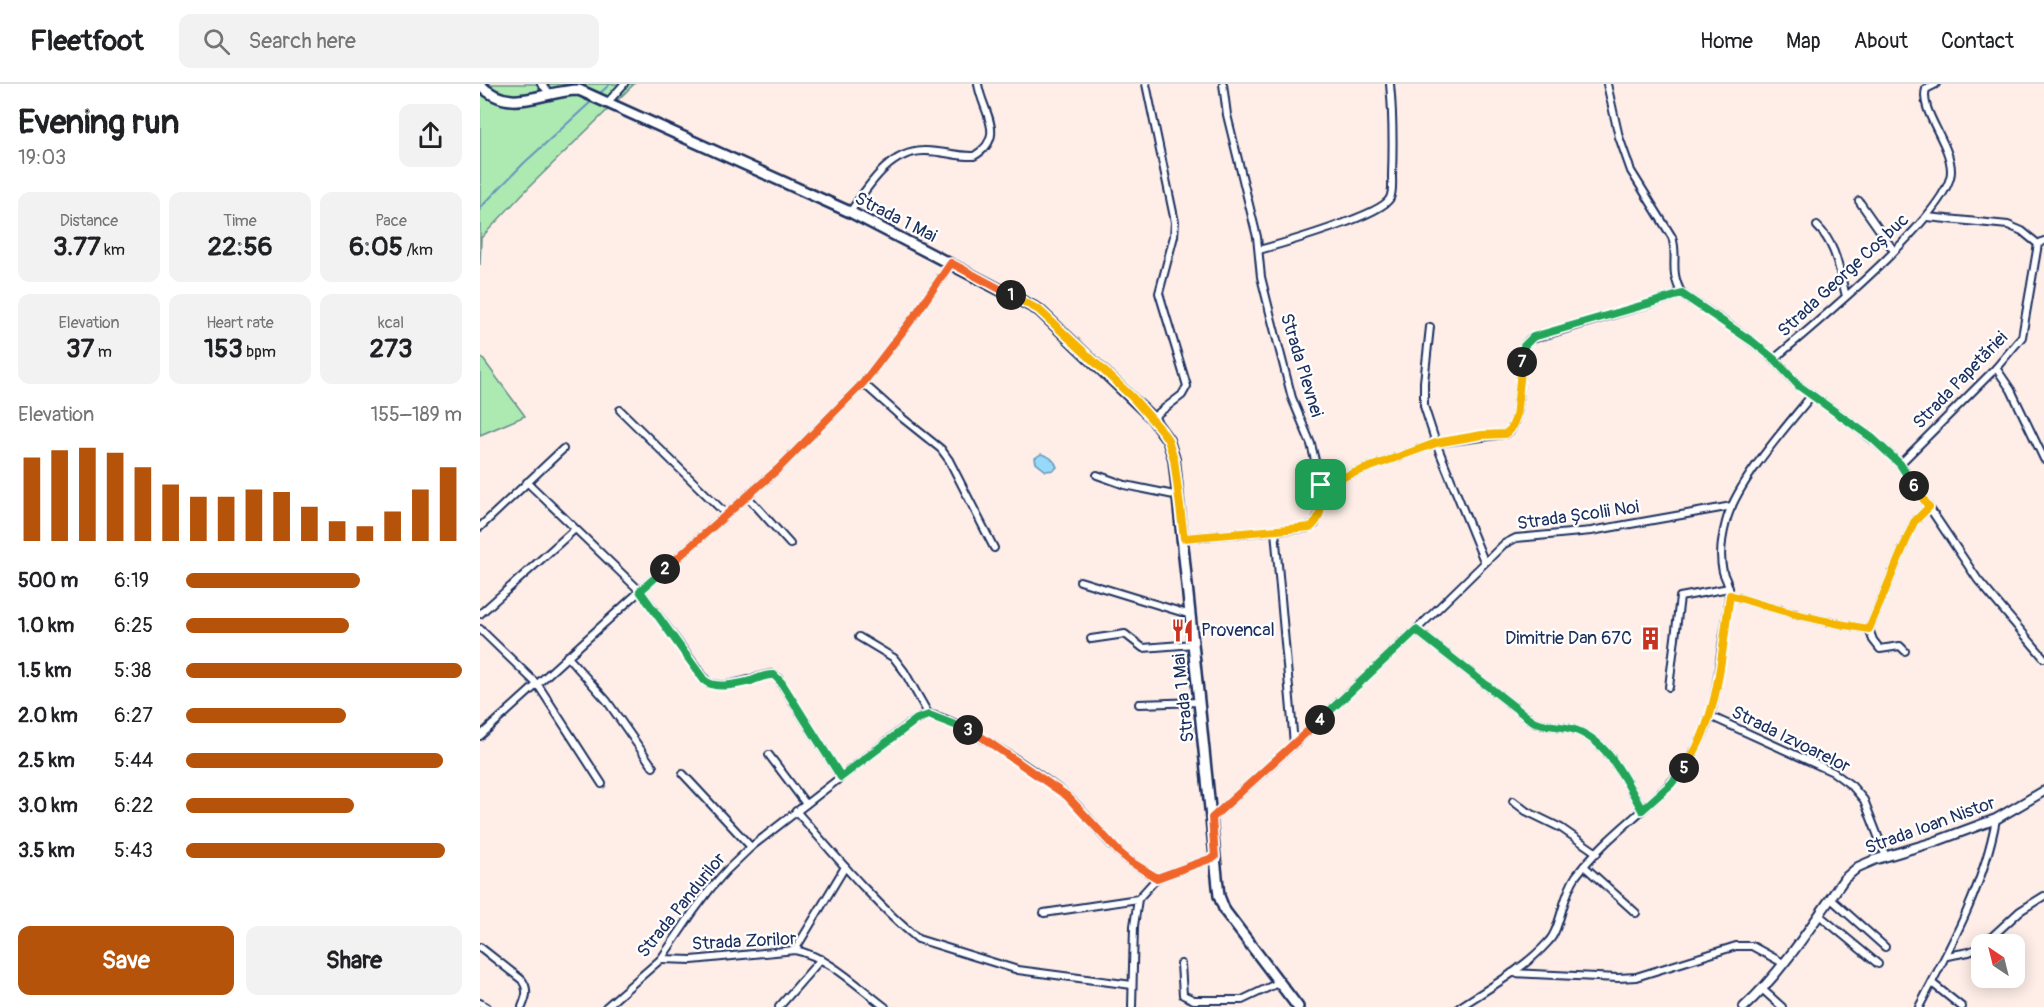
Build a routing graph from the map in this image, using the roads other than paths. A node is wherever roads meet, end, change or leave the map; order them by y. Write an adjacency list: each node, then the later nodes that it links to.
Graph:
1 (541, 84): 10 (street)
2 (624, 84): 11 (street)
3 (978, 84): 13 (street)
4 (1146, 84): 28 (street)
5 (1223, 84): 17 (street, Strada Plevnei)
6 (1390, 84): 17 (street)
7 (1607, 84): 20 (street)
8 (1935, 84): 14 (street, Strada George Coșbuc)
9 (480, 85): 10 (main road, Strada 1 Mai)
10 (551, 94): 11 (main road, Strada 1 Mai)
11 (606, 101): 13 (main road, Strada 1 Mai)
12 (1859, 201): 18 (street)
13 (850, 212): 19 (main road, Strada 1 Mai)
14 (1927, 217): 16 (street); 18 (street, Strada George Coșbuc)
15 (1817, 226): 21 (street)
16 (2041, 242): 24 (street, Strada Papetăriei)
17 (1259, 250): 35 (street, Strada Plevnei)
18 (1894, 250): 21 (street, Strada George Coșbuc)
19 (951, 263): 25 (street); 28 (main road, Strada 1 Mai)
20 (1682, 294): 23 (street); 29 (street)
21 (1846, 296): 23 (street, Strada George Coșbuc)
22 (1430, 327): 29 (street)
23 (1774, 359): 26 (street)
24 (1996, 368): 31 (street); 32 (street, Strada Papetăriei)
25 (863, 383): 36 (street); 46 (street)
26 (1812, 395): 32 (street); 38 (street)
27 (620, 410): 40 (street)
28 (1152, 418): 37 (main road, Strada 1 Mai)
29 (1436, 443): 35 (street); 47 (street)
30 (563, 449): 34 (street)
31 (2044, 459)
32 (1900, 464): 39 (street)
33 (1097, 475): 37 (street)
34 (527, 482): 41 (street); 42 (street)
35 (1321, 485): 43 (street, Strada Plevnei)
36 (747, 496): 40 (street); 45 (street)
37 (1179, 496): 44 (main road, Strada 1 Mai)
38 (1732, 506): 47 (street, Strada Școlii Noi); 50 (street)
39 (1929, 507): 54 (street); 61 (street)
40 (726, 514): 49 (street)
41 (480, 527)
42 (575, 529): 49 (street); 51 (street)
43 (1275, 531): 44 (street, Strada Plevnei); 69 (street)
44 (1184, 538): 52 (main road, Strada 1 Mai)
45 (790, 544)
46 (994, 548)
47 (1484, 561): 55 (street, Strada Școlii Noi)
48 (1080, 581): 52 (street)
49 (640, 591): 60 (street); 73 (street)
50 (1729, 592): 54 (street); 63 (street); 67 (street)
51 (480, 614)
52 (1191, 615): 58 (main road, Strada 1 Mai)
53 (480, 629): 62 (street)
54 (1869, 629): 59 (street)
55 (1416, 630): 69 (street, Strada Școlii Noi); 78 (street)
56 (859, 637): 66 (street)
57 (1091, 639): 58 (street)
58 (1194, 644): 64 (main road, Strada 1 Mai)
59 (1905, 651)
60 (567, 657): 62 (street); 71 (street)
61 (2044, 658)
62 (538, 685): 68 (street); 74 (street)
63 (1669, 687)
64 (1200, 702): 65 (street); 80 (main road, Strada 1 Mai)
65 (1139, 704)
66 (929, 715): 73 (street, Strada Pandurilor); 88 (street)
67 (1710, 716): 78 (street); 84 (street, Strada Izvoarelor)
68 (480, 736)
69 (1294, 744): 80 (street, Strada Școlii Noi)
70 (770, 755): 77 (street)
71 (653, 766)
72 (683, 774): 82 (street)
73 (841, 777): 77 (street, Strada Pandurilor)
74 (602, 784)
75 (2044, 791): 81 (street, Strada Ioan Nistor)
76 (1513, 801): 83 (street)
77 (806, 804): 79 (street, Strada Pandurilor)
78 (1642, 810): 83 (street)
79 (796, 812): 82 (street, Strada Pandurilor); 87 (street)
80 (1212, 818): 85 (main road, Strada 1 Mai)
81 (1996, 819): 84 (street, Strada Ioan Nistor); 100 (street)
82 (751, 847): 101 (street, Strada Pandurilor)
83 (1597, 853): 86 (street)
84 (1886, 856): 90 (street, Strada Ioan Nistor)
85 (1215, 857): 88 (street); 107 (main road, Strada 1 Mai)
86 (1584, 866): 92 (street); 106 (street)
87 (845, 867): 98 (street); 109 (street)
88 (1157, 878): 91 (street)
89 (2044, 896): 95 (street)
90 (1830, 898): 94 (street, Strada Ioan Nistor); 97 (street)
91 (1138, 899): 93 (street); 109 (street)
92 (1636, 913)
93 (1044, 914)
94 (1819, 915): 103 (street, Strada Ioan Nistor); 105 (street)
95 (1994, 934)
96 (480, 947): 113 (street)
97 (1885, 947)
98 (795, 950): 101 (street, Strada Zorilor); 102 (street, Strada Zorilor)
99 (1971, 951): 100 (street)
100 (1947, 956): 108 (street)
101 (661, 959): 114 (street, Strada Pandurilor)
102 (821, 959): 115 (street); 116 (street, Strada Zorilor)
103 (1783, 963): 106 (street); 110 (street, Strada Ioan Nistor)
104 (1181, 964): 107 (street)
105 (1878, 964)
106 (1511, 973): 119 (street)
107 (1280, 982): 118 (main road, Strada 1 Mai)
108 (1932, 983): 122 (street); 123 (street)
109 (1132, 985): 117 (street)
110 (1762, 989): 120 (street, Strada Ioan Nistor); 121 (street)
111 (480, 1004): 112 (street)
112 (487, 1007)
113 (522, 1007)
114 (606, 1007)
115 (779, 1007)
116 (885, 1007)
117 (1132, 1007)
118 (1298, 1007)
119 (1461, 1007)
120 (1744, 1007)
121 (1782, 1007)
122 (1919, 1007)
123 (1962, 1007)

